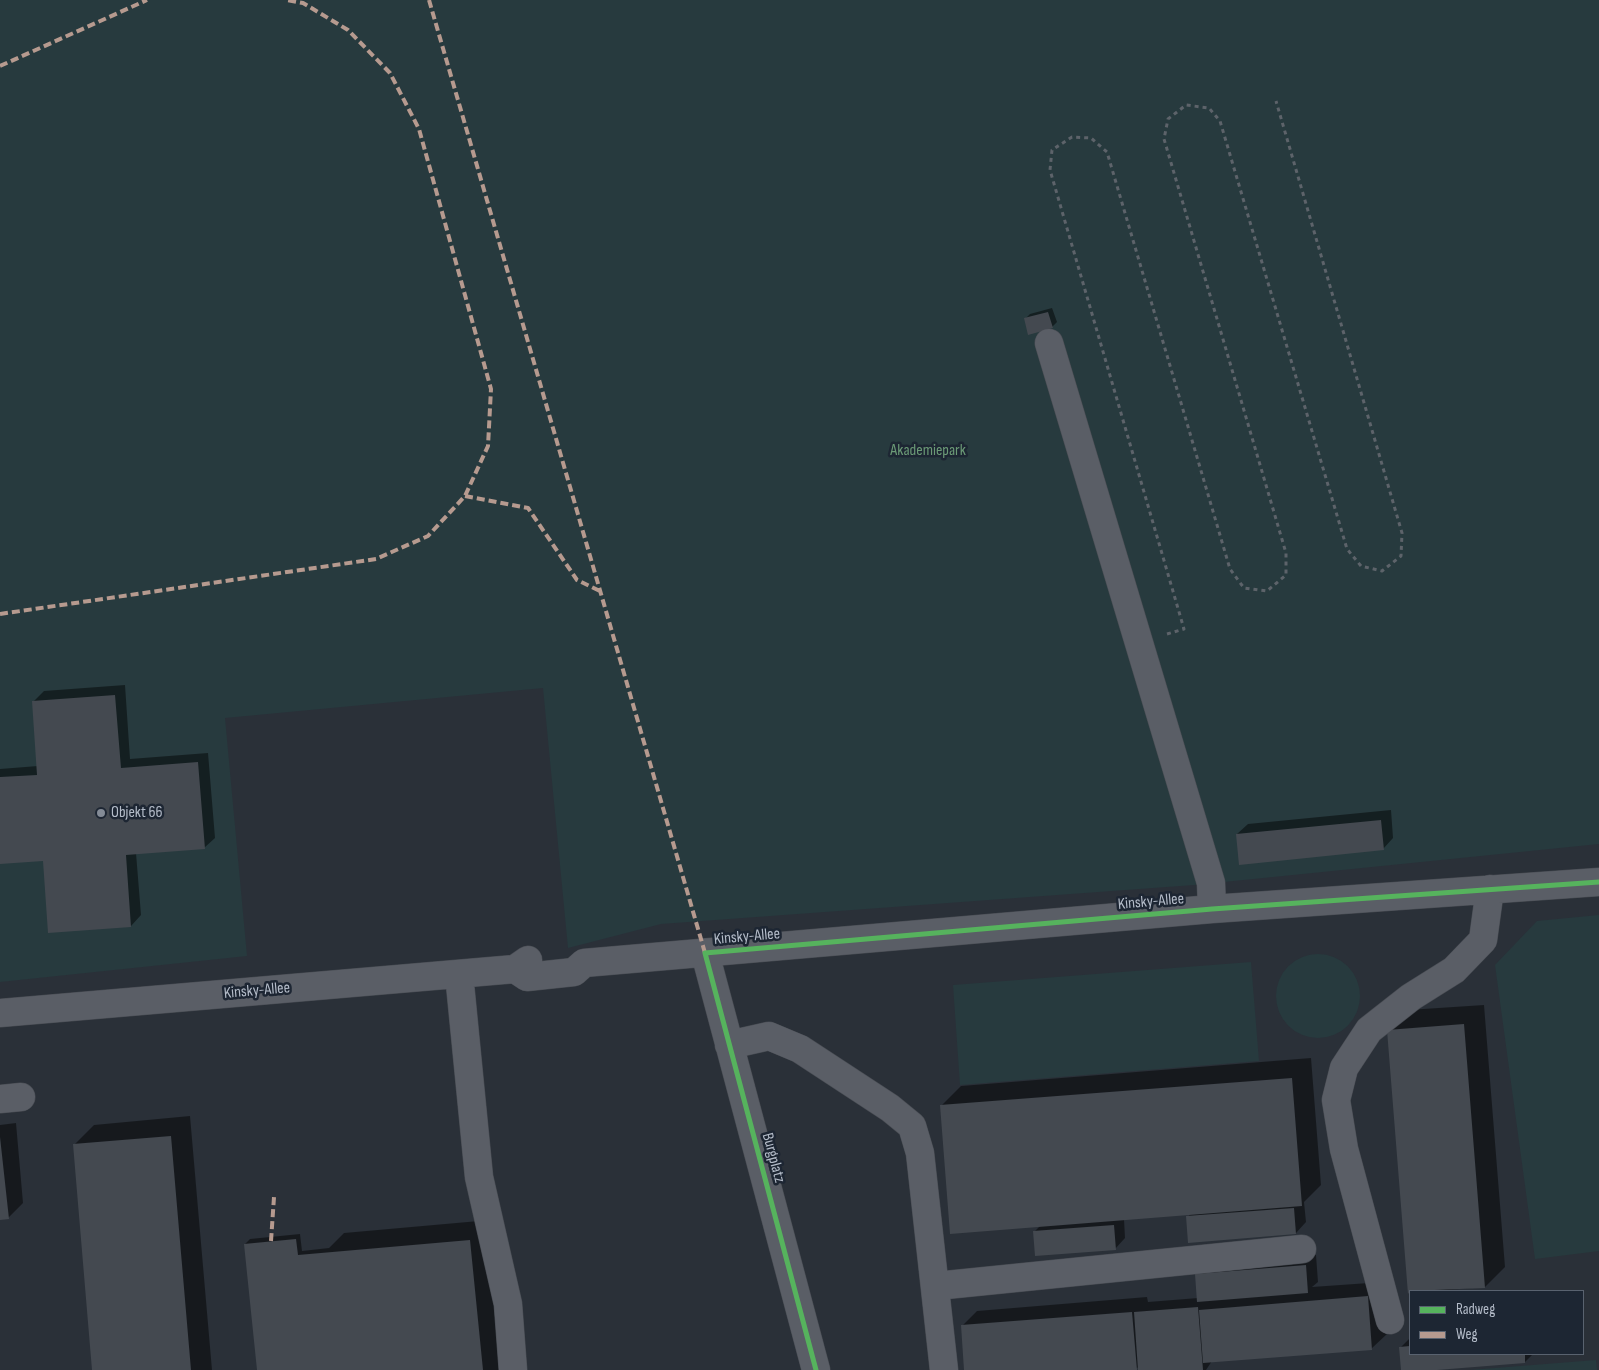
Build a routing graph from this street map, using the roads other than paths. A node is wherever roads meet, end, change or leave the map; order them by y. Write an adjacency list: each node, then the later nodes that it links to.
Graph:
1 (1048, 343): 4 (lane)
2 (1599, 882): 3 (lane, Kinsky-Allee)
3 (1490, 890): 4 (lane, Kinsky-Allee); 11 (lane)
4 (1212, 909): 5 (lane, Kinsky-Allee)
5 (705, 953): 6 (lane, Kinsky-Allee); 8 (lane, Burgplatz)
6 (459, 974): 7 (lane, Kinsky-Allee); 12 (lane)
7 (0, 1013)
8 (729, 1045): 10 (lane); 13 (lane, Burgplatz)
9 (1302, 1249): 10 (lane)
10 (936, 1286): 14 (lane)
11 (1390, 1320)
12 (513, 1370)
13 (816, 1370)
14 (944, 1370)

